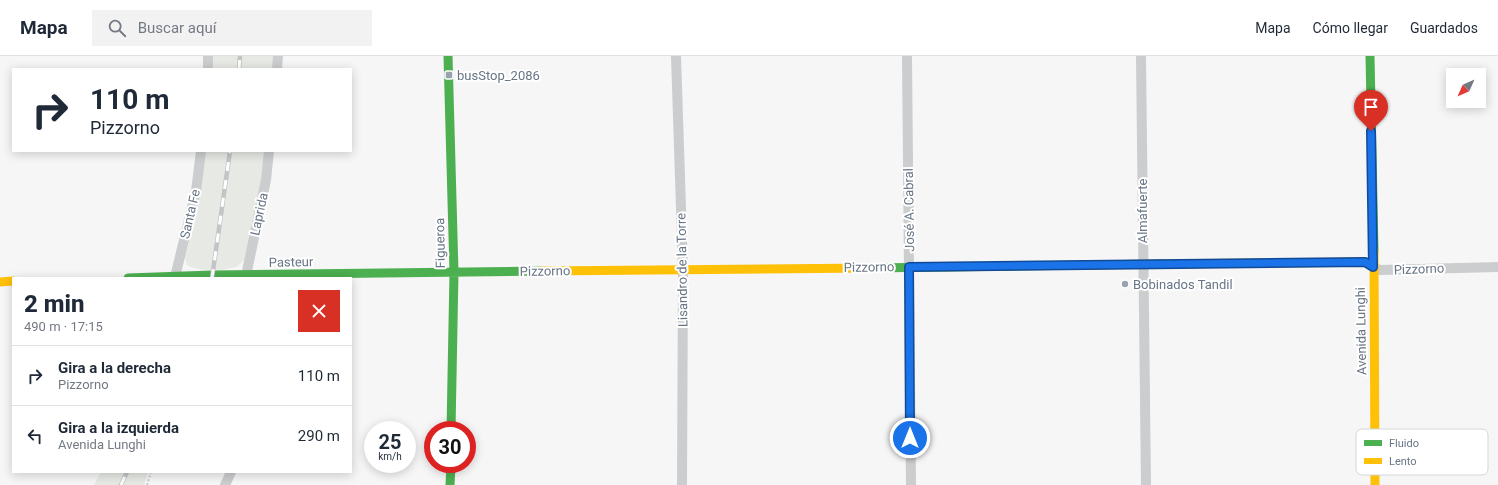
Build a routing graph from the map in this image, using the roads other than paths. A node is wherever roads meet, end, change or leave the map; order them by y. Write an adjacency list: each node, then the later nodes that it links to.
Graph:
1 (208, 56): 8 (street)
2 (278, 56): 9 (street)
3 (448, 56): 17 (street, Figueroa)
4 (676, 56): 16 (street, Lisandro de la Torre)
5 (907, 56): 13 (street, José A. Cabral)
6 (1141, 56): 12 (street, Almafuerte)
7 (1370, 56): 14 (street, Avenida Lunghi)
8 (208, 68)
9 (277, 68)
10 (201, 152): 20 (street, Santa Fe)
11 (269, 152): 18 (street, Laprida)
12 (1143, 264): 13 (street, Pizzorno); 14 (street, Pizzorno); 32 (street, Almafuerte)
13 (909, 267): 16 (street, Pizzorno); 31 (street, José A. Cabral)
14 (1373, 267): 15 (street, Pizzorno); 24 (street, Avenida Lunghi)
15 (1498, 267)
16 (683, 269): 17 (street, Pizzorno); 30 (street, Lisandro de la Torre)
17 (454, 272): 19 (street, Pasteur); 23 (street, Figueroa)
18 (246, 276): 19 (street, Pasteur); 20 (street, Pasteur)
19 (313, 276)
20 (175, 277)
21 (12, 281): 22 (street)
22 (0, 282)
23 (451, 421)
24 (1374, 429)
25 (231, 473): 28 (street)
26 (451, 473): 29 (street)
27 (1375, 475): 33 (street, Avenida Lunghi)
28 (225, 485)
29 (450, 485)
30 (682, 485)
31 (911, 485)
32 (1146, 485)
33 (1375, 485)

